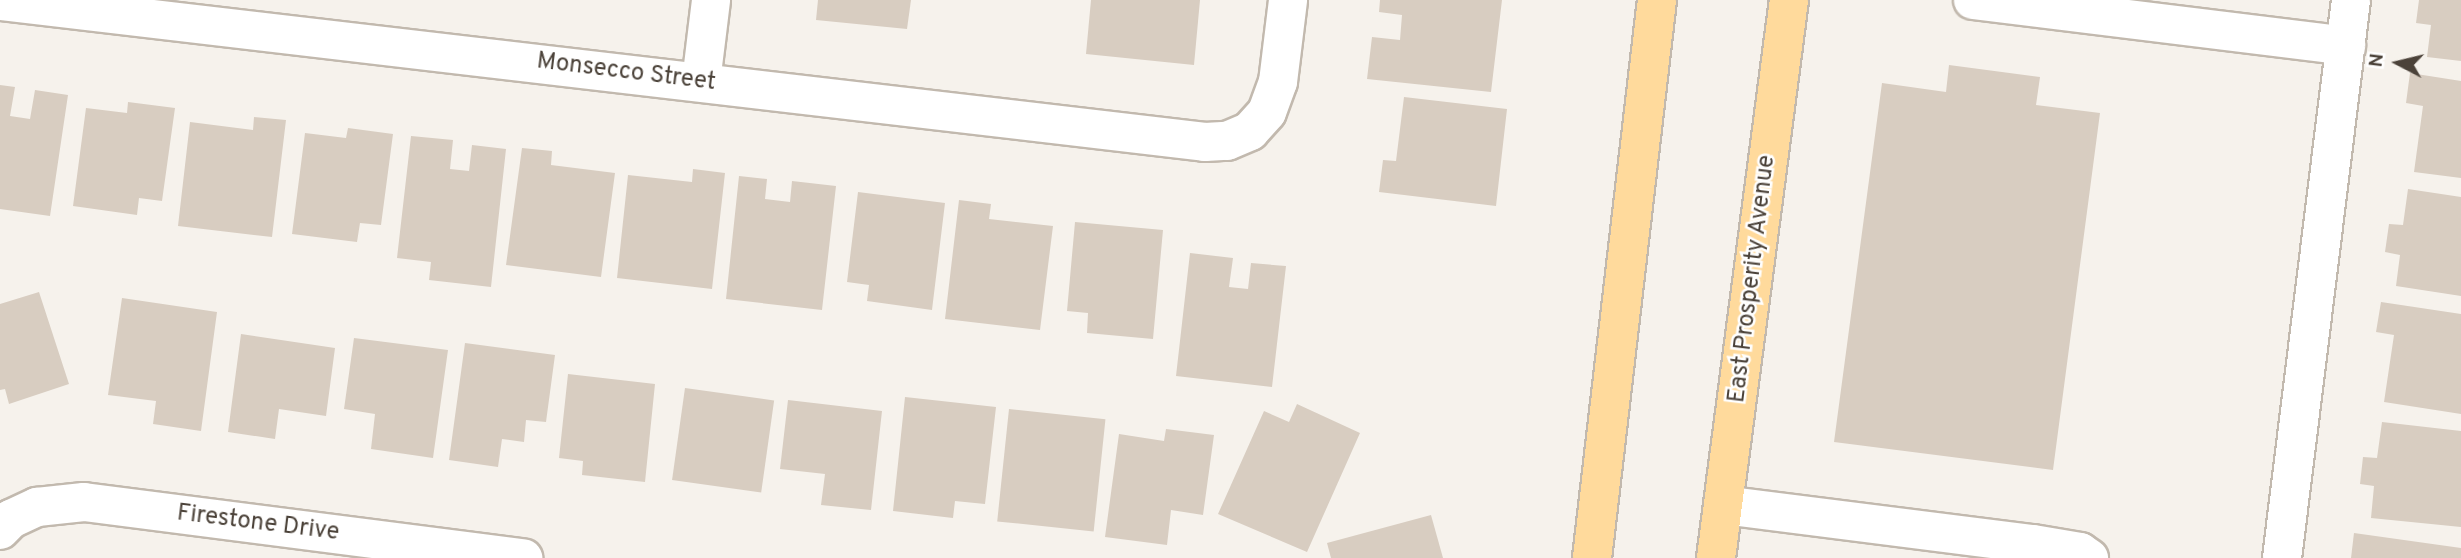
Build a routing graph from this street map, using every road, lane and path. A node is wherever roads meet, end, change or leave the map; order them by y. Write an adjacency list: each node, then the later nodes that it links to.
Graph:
1 (711, 0): 10 (street)
2 (1288, 0): 10 (street, Monsecco Street)
3 (1657, 0): 14 (main road)
4 (1789, 0): 11 (main road, East Prosperity Avenue)
5 (1973, 0): 9 (street)
6 (2351, 0): 9 (street)
7 (0, 1): 8 (street, Monsecco Street)
8 (149, 8): 10 (street, Monsecco Street)
9 (2346, 46): 17 (street)
10 (701, 82)
11 (1723, 505): 15 (main road, East Prosperity Avenue); 16 (street)
12 (0, 530): 13 (street, Firestone Drive)
13 (523, 558)
14 (1592, 558)
15 (1716, 558)
16 (2089, 558)
17 (2281, 558)

